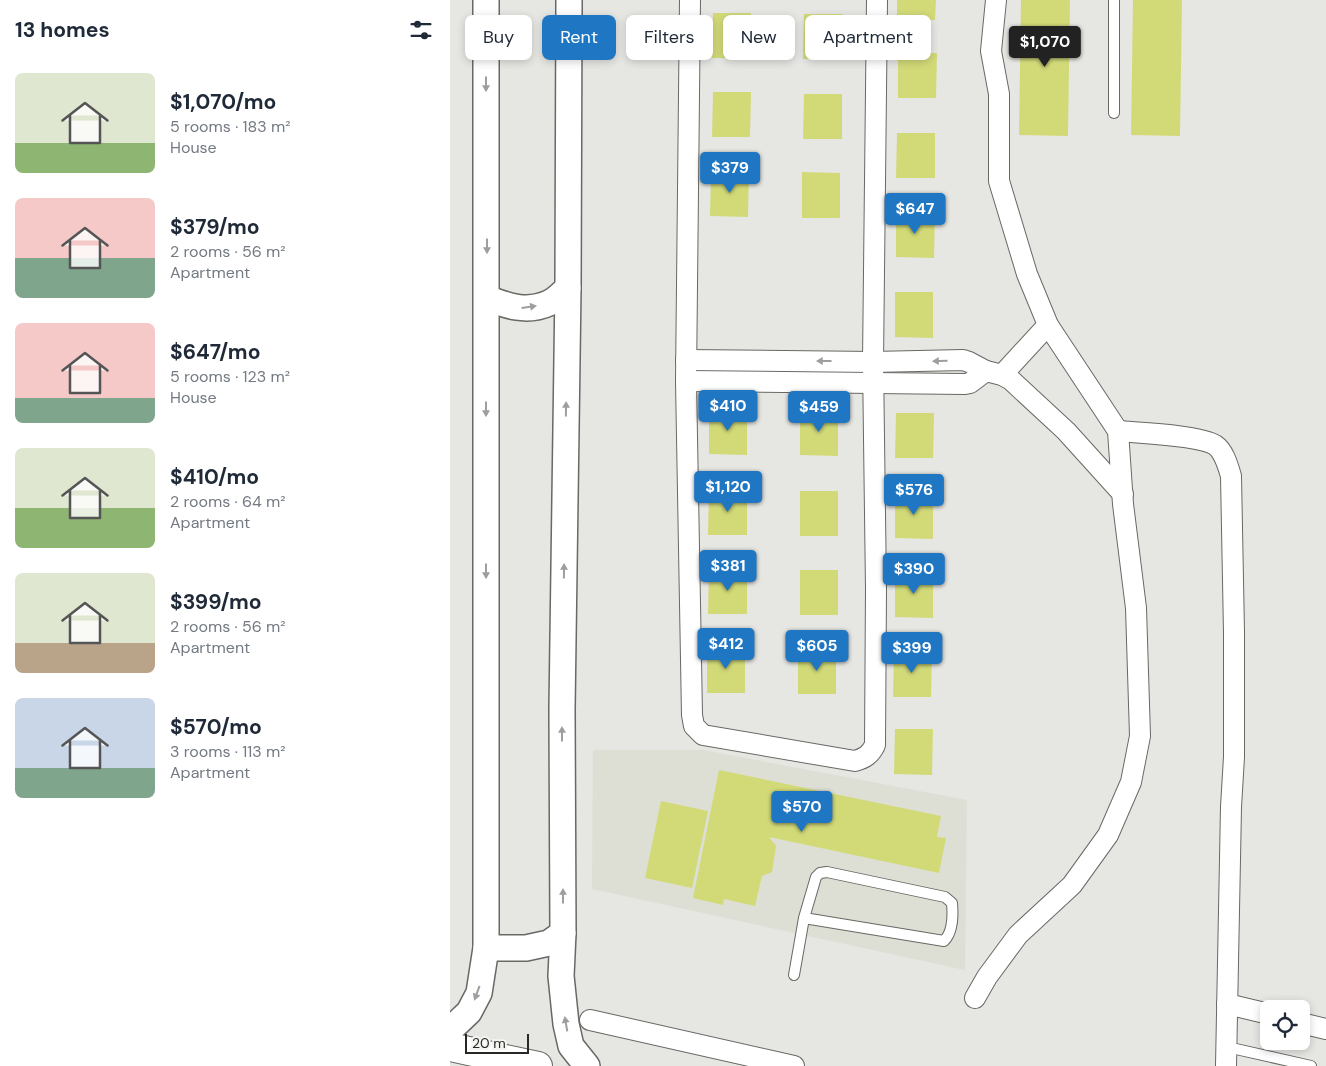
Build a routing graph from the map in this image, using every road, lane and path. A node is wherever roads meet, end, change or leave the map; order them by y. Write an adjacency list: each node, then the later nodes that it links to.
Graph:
1 (486, 0): 9 (street, one-way to 9)
2 (569, 0): 8 (street)
3 (690, 0): 11 (street)
4 (876, 0): 12 (street)
5 (996, 0): 10 (street)
6 (1114, 0): 7 (lane)
7 (1114, 113)
8 (568, 288): 9 (street, one-way to 8); 19 (street, one-way to 8)
9 (487, 298): 20 (street, one-way to 20)
10 (1048, 325): 13 (street); 16 (street)
11 (686, 360): 12 (street, one-way to 11); 14 (street)
12 (873, 362): 13 (street, one-way to 12); 15 (street)
13 (994, 373): 15 (street); 17 (street)
14 (686, 382): 15 (street); 15 (street)
15 (874, 384)
16 (1118, 431): 17 (street); 23 (street)
17 (1123, 494): 22 (street)
18 (804, 918): 18 (lane); 21 (lane)
19 (563, 933): 20 (street); 32 (street, one-way to 19)
20 (486, 948): 28 (street, one-way to 28)
21 (794, 975)
22 (975, 998)
23 (1226, 1004): 24 (street); 30 (street)
24 (1260, 1012)
25 (590, 1020): 33 (street)
26 (1310, 1025): 27 (street)
27 (1326, 1029)
28 (450, 1030)
29 (450, 1047): 31 (highway)
30 (1226, 1057): 34 (lane)
31 (538, 1066)
32 (587, 1066)
33 (794, 1066)
34 (1311, 1066)

